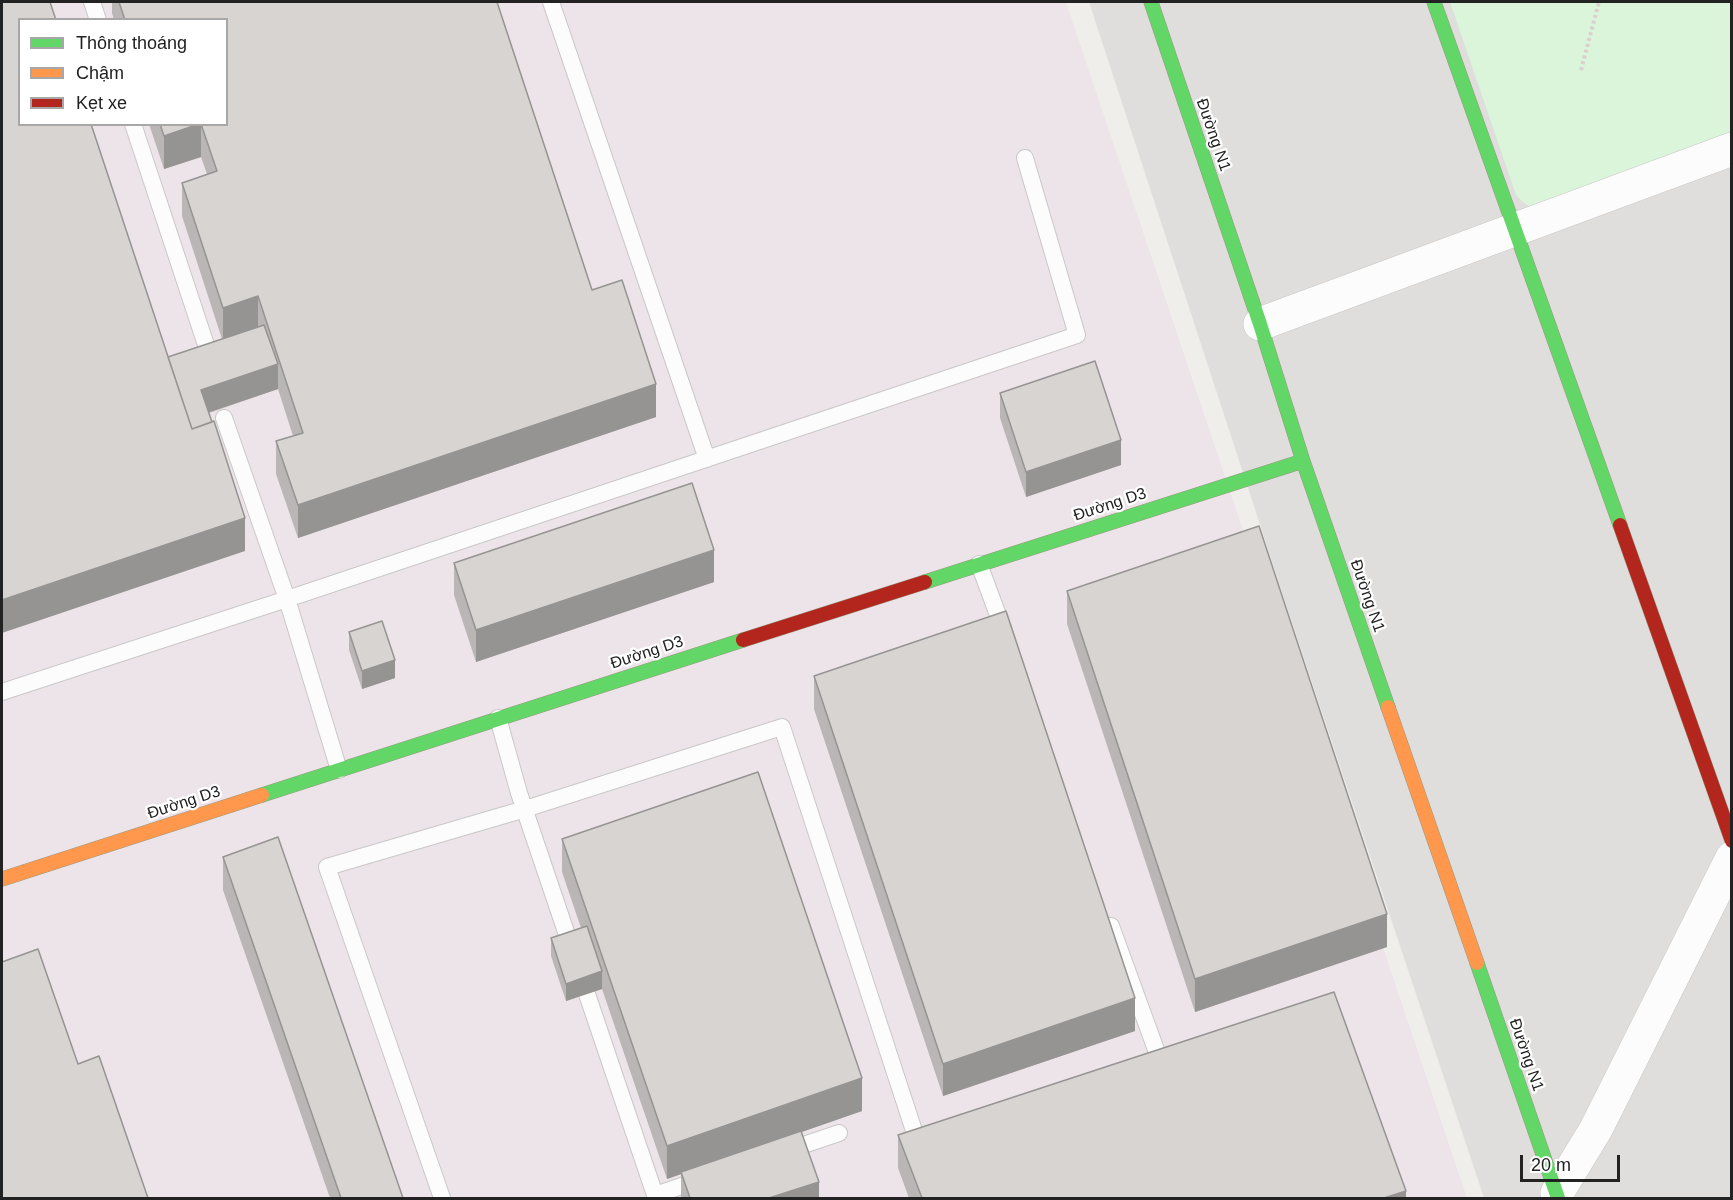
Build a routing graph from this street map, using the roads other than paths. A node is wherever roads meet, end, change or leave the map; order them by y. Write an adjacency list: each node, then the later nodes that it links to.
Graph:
1 (92, 2): 5 (lane)
2 (551, 2): 13 (lane)
3 (1151, 2): 10 (street, Đường N1)
4 (1434, 2): 9 (street)
5 (97, 18)
6 (134, 126): 11 (lane)
7 (1731, 149): 9 (street)
8 (1025, 158): 13 (lane)
9 (1514, 229): 10 (street); 22 (street)
10 (1260, 324): 14 (street, Đường N1)
11 (205, 342)
12 (224, 418): 16 (lane)
13 (707, 459): 16 (lane)
14 (1303, 461): 15 (street, Đường D3); 31 (street, Đường N1)
15 (980, 564): 17 (lane); 19 (street, Đường D3)
16 (287, 599): 18 (lane); 20 (lane)
17 (1009, 645)
18 (2, 692)
19 (498, 718): 20 (street, Đường D3); 21 (lane)
20 (339, 770): 24 (street, Đường D3)
21 (525, 809): 28 (lane); 32 (lane); 33 (lane)
22 (1731, 841)
23 (1731, 858): 31 (street)
24 (2, 879)
25 (1106, 913): 26 (lane)
26 (1159, 1058)
27 (839, 1133): 29 (lane)
28 (916, 1137)
29 (774, 1155)
30 (720, 1173): 32 (lane)
31 (1558, 1196)
32 (655, 1197)
33 (442, 1198)

